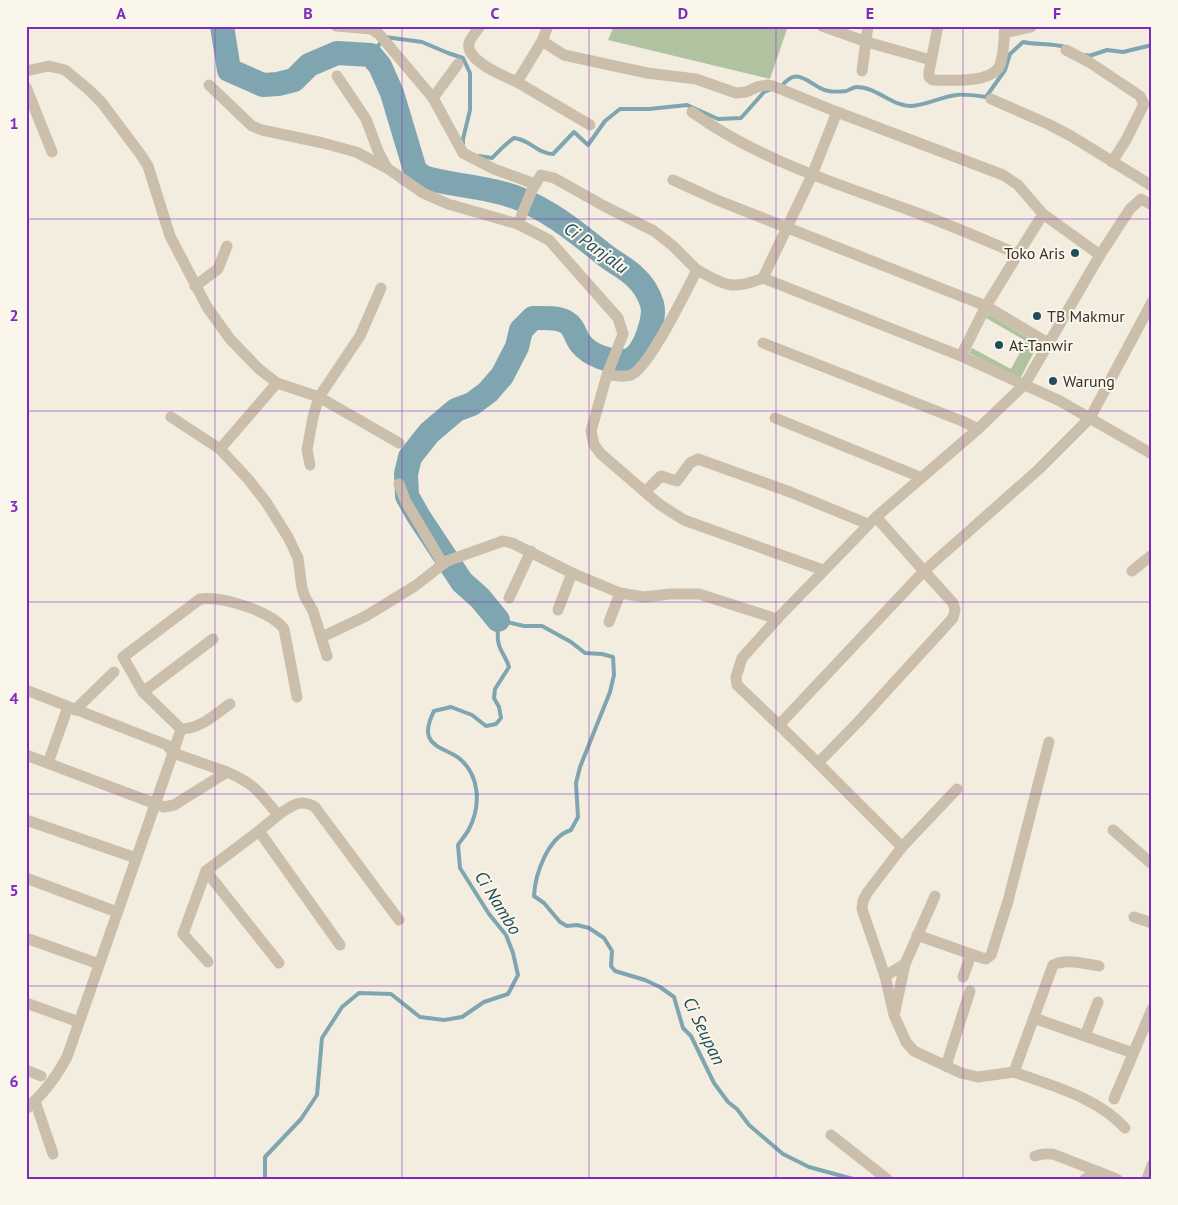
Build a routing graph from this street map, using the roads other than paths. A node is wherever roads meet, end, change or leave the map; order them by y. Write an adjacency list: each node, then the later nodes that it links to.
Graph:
1 (336, 26): 20 (street)
2 (480, 26): 17 (street)
3 (548, 26): 9 (street)
4 (822, 26): 10 (street)
5 (868, 26): 10 (street)
6 (938, 26): 12 (street)
7 (1031, 27): 8 (street)
8 (1005, 30): 12 (street)
9 (542, 41): 17 (street); 23 (street)
10 (867, 42): 12 (street); 15 (street)
11 (1066, 50): 27 (street)
12 (931, 60)
13 (458, 64): 20 (street)
14 (26, 71): 44 (street)
15 (862, 71)
16 (336, 76): 28 (street)
17 (517, 82): 25 (street)
18 (209, 85): 28 (street)
19 (26, 87): 24 (street)
20 (433, 98): 32 (street)
21 (991, 99): 27 (street)
22 (692, 112): 29 (street)
23 (837, 112): 29 (street); 36 (street)
24 (31, 115): 26 (street)
25 (590, 126)
26 (52, 152)
27 (1112, 162): 31 (street)
28 (387, 168): 37 (street)
29 (812, 175): 38 (street); 40 (street)
30 (673, 180): 38 (street)
31 (1152, 186)
32 (533, 187): 37 (street); 42 (street)
33 (1152, 190): 34 (street)
34 (1141, 199): 35 (street); 41 (street)
35 (1152, 205)
36 (1043, 214): 40 (street); 41 (street)
37 (518, 224): 51 (street)
38 (788, 228): 43 (street); 47 (street)
39 (227, 246): 44 (street)
40 (1018, 254): 47 (street)
41 (1100, 255): 49 (street)
42 (696, 270): 43 (street); 51 (street)
43 (763, 278): 50 (street)
44 (196, 286): 52 (street)
45 (381, 288): 54 (street)
46 (1152, 302): 57 (street)
47 (986, 306): 49 (street); 50 (street)
48 (763, 343): 58 (street)
49 (1048, 343): 53 (street)
50 (961, 356): 53 (street)
51 (608, 374): 65 (street)
52 (276, 383): 54 (street); 60 (street)
53 (1025, 384): 57 (street); 58 (street)
54 (319, 397): 59 (street); 62 (street)
55 (171, 417): 60 (street)
56 (775, 418): 63 (street)
57 (1090, 418): 61 (street); 72 (street)
58 (978, 429): 63 (street)
59 (399, 444)
60 (220, 449): 79 (street)
61 (1152, 454)
62 (310, 465)
63 (920, 477): 66 (street)
64 (399, 484): 69 (street)
65 (646, 492): 66 (street); 70 (street)
66 (872, 520): 70 (street); 72 (street)
67 (531, 551): 69 (street); 73 (street); 75 (street)
68 (1152, 556): 71 (street)
69 (445, 563): 79 (street)
70 (823, 570): 77 (street)
71 (1132, 570)
72 (924, 571): 88 (street); 93 (street)
73 (572, 573): 74 (street); 76 (street)
74 (620, 593): 77 (street); 78 (street)
75 (509, 598)
76 (558, 610)
77 (777, 619): 88 (street)
78 (609, 622)
79 (322, 637): 81 (street)
80 (213, 639): 84 (street)
81 (327, 656)
82 (114, 672): 87 (street)
83 (26, 690): 87 (street)
84 (143, 692): 85 (street); 89 (street)
85 (297, 697)
86 (230, 704): 89 (street)
87 (72, 708): 91 (street); 94 (street)
88 (779, 725): 93 (street)
89 (182, 728): 91 (street)
90 (1049, 742): 115 (street)
91 (172, 753): 95 (street); 97 (street)
92 (26, 755): 94 (street)
93 (818, 762): 102 (street)
94 (48, 763): 97 (street)
95 (227, 772): 97 (street); 98 (street)
96 (957, 788): 102 (street)
97 (155, 804): 103 (street)
98 (278, 815): 101 (street); 110 (street)
99 (26, 820): 103 (street)
100 (1113, 830): 104 (street)
101 (259, 831): 105 (street); 114 (street)
102 (902, 848): 121 (street)
103 (136, 858): 108 (street)
104 (1152, 864)
105 (206, 872): 116 (street); 117 (street)
106 (26, 878): 108 (street)
107 (935, 896): 112 (street)
108 (118, 912): 118 (street)
109 (1134, 917): 111 (street)
110 (399, 920)
111 (1152, 923)
112 (917, 936): 115 (street); 119 (street)
113 (26, 938): 118 (street)
114 (340, 945)
115 (971, 955): 122 (street)
116 (208, 962)
117 (278, 963)
118 (99, 964): 129 (street)
119 (906, 964): 121 (street); 127 (street)
120 (1099, 966): 128 (street)
121 (886, 976): 127 (street)
122 (963, 977)
123 (970, 991): 132 (street)
124 (1098, 1002): 130 (street)
125 (26, 1003): 129 (street)
126 (1152, 1008): 131 (street)
127 (894, 1015): 132 (street)
128 (1034, 1018): 130 (street); 134 (street)
129 (79, 1022): 137 (street)
130 (1085, 1036): 131 (street)
131 (1134, 1053): 136 (street)
132 (946, 1066): 134 (street)
133 (26, 1070): 135 (street)
134 (1014, 1072): 138 (street)
135 (41, 1076)
136 (1114, 1099)
137 (29, 1106): 140 (street)
138 (1125, 1128)
139 (831, 1134): 144 (street)
140 (53, 1154)
141 (1035, 1156): 143 (street)
142 (1152, 1165): 147 (street)
143 (1099, 1172): 145 (street); 146 (street)
144 (887, 1179)
145 (1085, 1179)
146 (1117, 1179)
147 (1147, 1179)

